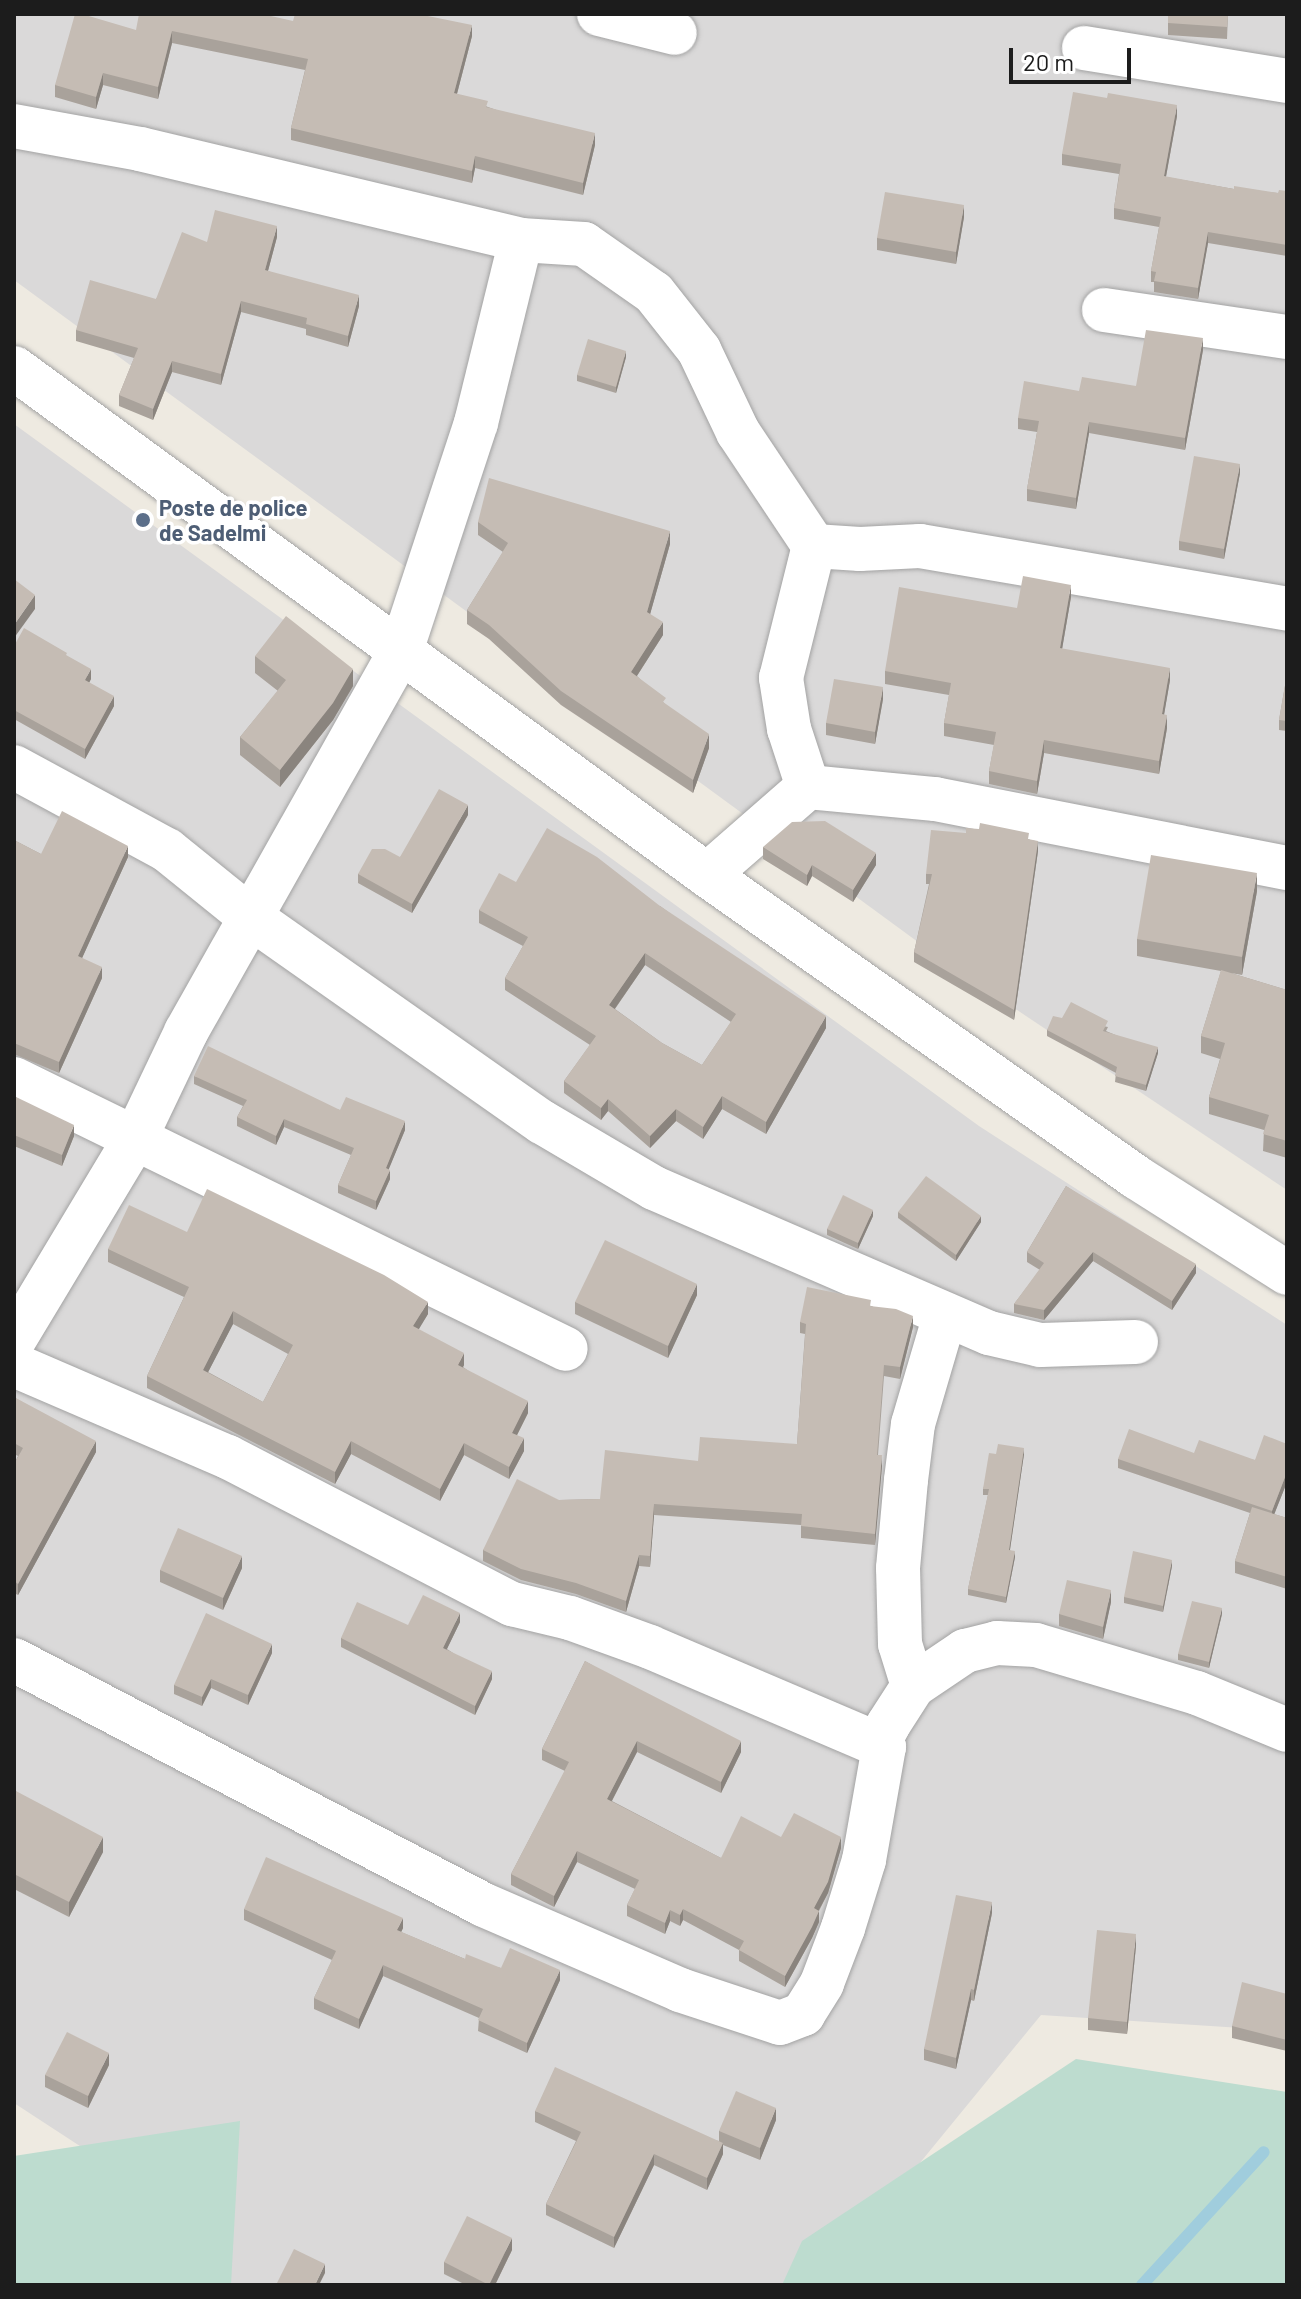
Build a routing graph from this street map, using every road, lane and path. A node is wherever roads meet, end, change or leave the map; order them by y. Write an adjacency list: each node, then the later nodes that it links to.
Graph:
1 (599, 14): 2 (street)
2 (675, 33)
3 (1084, 48): 4 (street)
4 (1287, 81)
5 (14, 126): 6 (street)
6 (521, 240): 10 (street); 12 (street)
7 (1104, 310): 8 (street)
8 (1287, 337)
9 (14, 368): 12 (street)
10 (814, 546): 11 (street); 14 (street)
11 (1287, 609)
12 (401, 651): 16 (street); 17 (street)
13 (14, 767): 17 (street)
14 (808, 787): 15 (street); 16 (street)
15 (1287, 868)
16 (707, 875): 20 (street)
17 (250, 917): 19 (street); 21 (street)
18 (14, 1079): 19 (street)
19 (135, 1139): 22 (street); 24 (street)
20 (1287, 1273)
21 (945, 1315): 23 (street); 27 (street)
22 (14, 1340)
23 (1136, 1342)
24 (566, 1349)
25 (14, 1365): 29 (street)
26 (14, 1660): 29 (street)
27 (913, 1686): 28 (street); 29 (street)
28 (1287, 1730)
29 (884, 1747)

